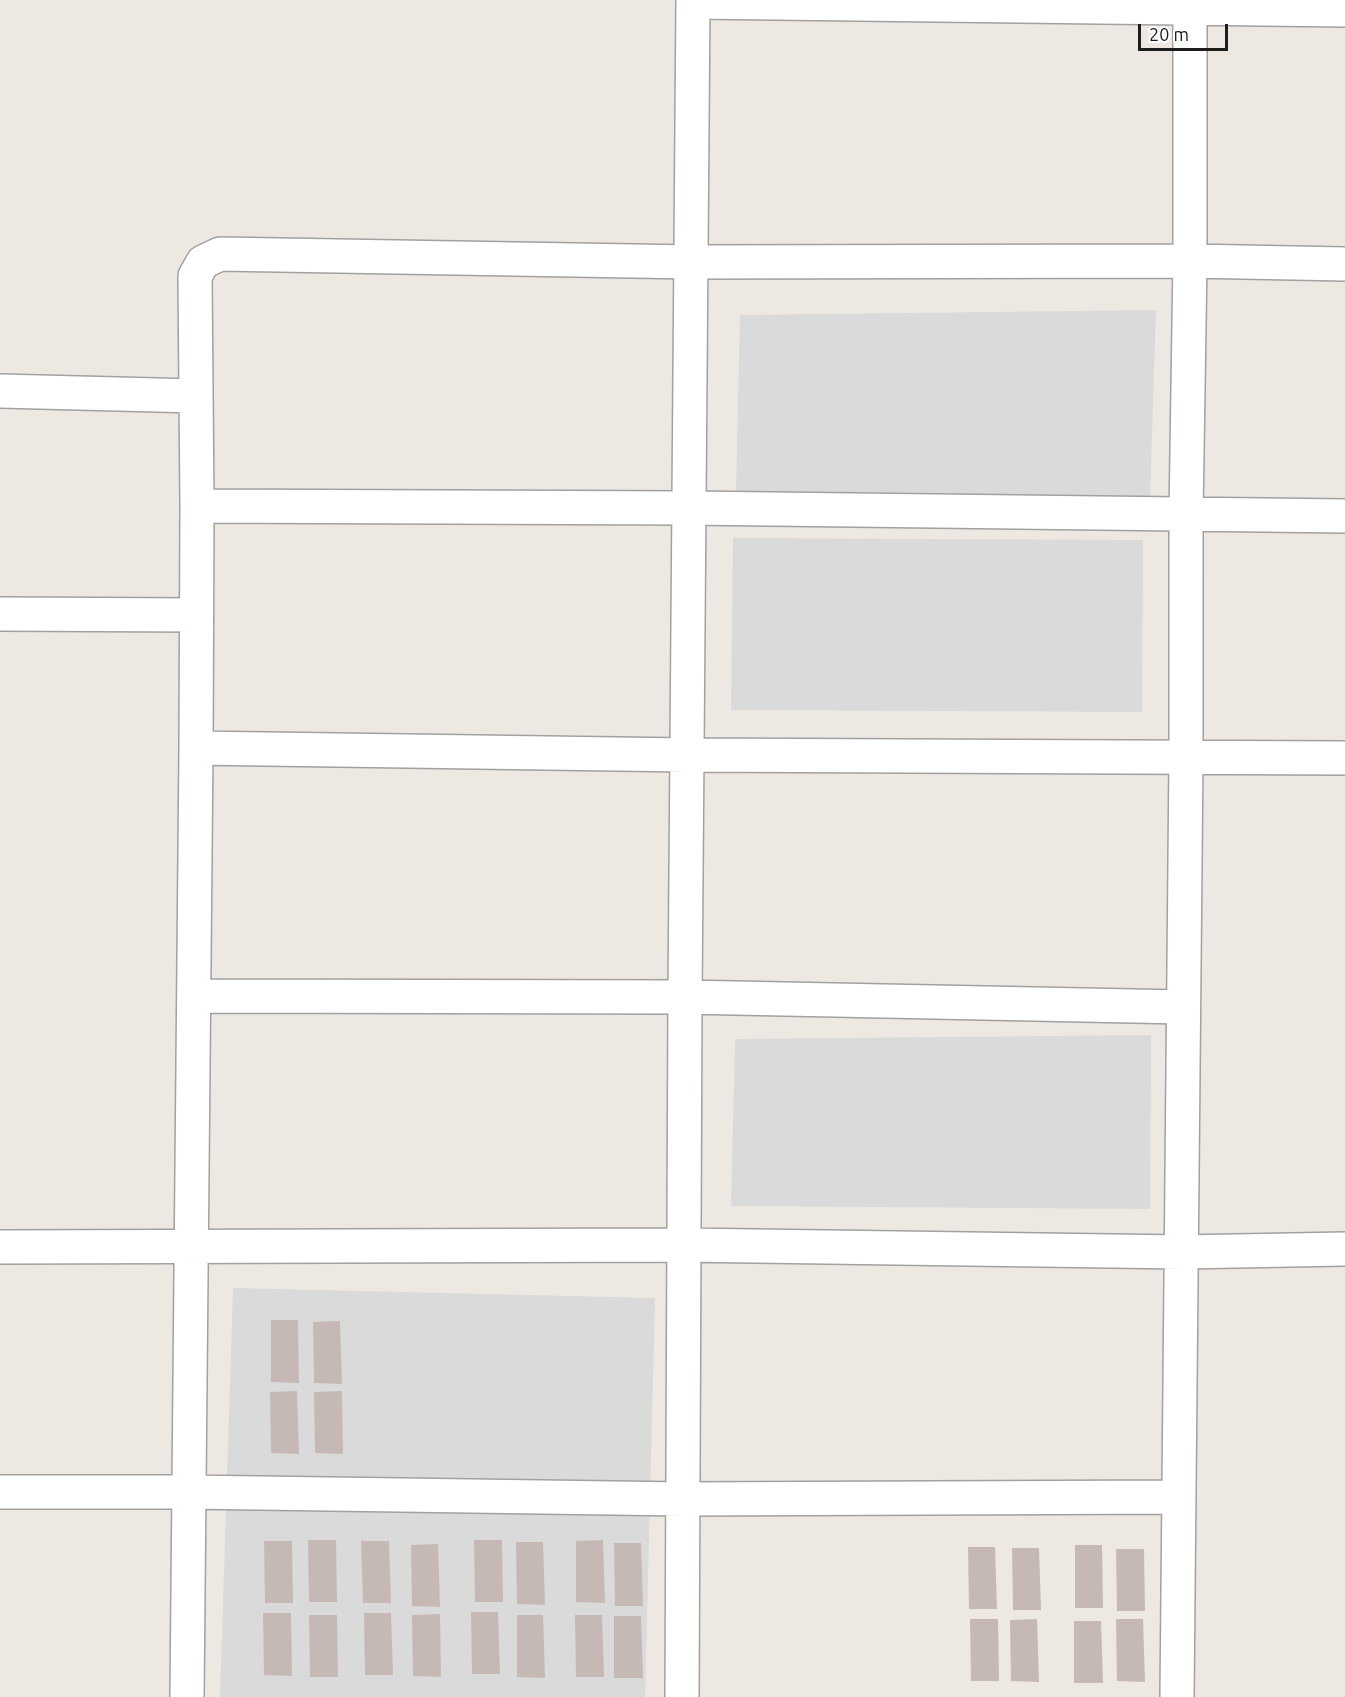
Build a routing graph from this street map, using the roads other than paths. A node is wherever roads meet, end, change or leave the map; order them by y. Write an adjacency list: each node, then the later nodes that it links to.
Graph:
1 (693, 1): 2 (street); 5 (street)
2 (1190, 4): 3 (street); 4 (street)
3 (1345, 10)
4 (1190, 261): 5 (street); 6 (street); 11 (street)
5 (692, 262): 8 (street); 10 (street)
6 (1345, 264)
7 (0, 391): 8 (street)
8 (196, 396): 9 (street)
9 (197, 506): 10 (street); 14 (street)
10 (689, 508): 11 (street); 16 (street)
11 (1186, 514): 12 (street); 17 (street)
12 (1345, 516)
13 (0, 614): 14 (street)
14 (196, 615): 15 (street)
15 (196, 748): 16 (street); 19 (street)
16 (687, 755): 17 (street); 20 (street)
17 (1186, 757): 18 (street); 21 (street)
18 (1345, 758)
19 (194, 996): 20 (street); 24 (street)
20 (685, 997): 21 (street); 22 (street)
21 (1183, 1006): 26 (street)
22 (684, 1245): 24 (street); 26 (street); 30 (street)
23 (0, 1247): 24 (street)
24 (193, 1247): 28 (street)
25 (1345, 1249): 26 (street)
26 (1182, 1252): 29 (street)
27 (0, 1492): 28 (street)
28 (188, 1492): 30 (street); 31 (street)
29 (1179, 1497): 30 (street); 33 (street)
30 (683, 1499): 32 (street)
31 (187, 1697)
32 (682, 1697)
33 (1177, 1697)

